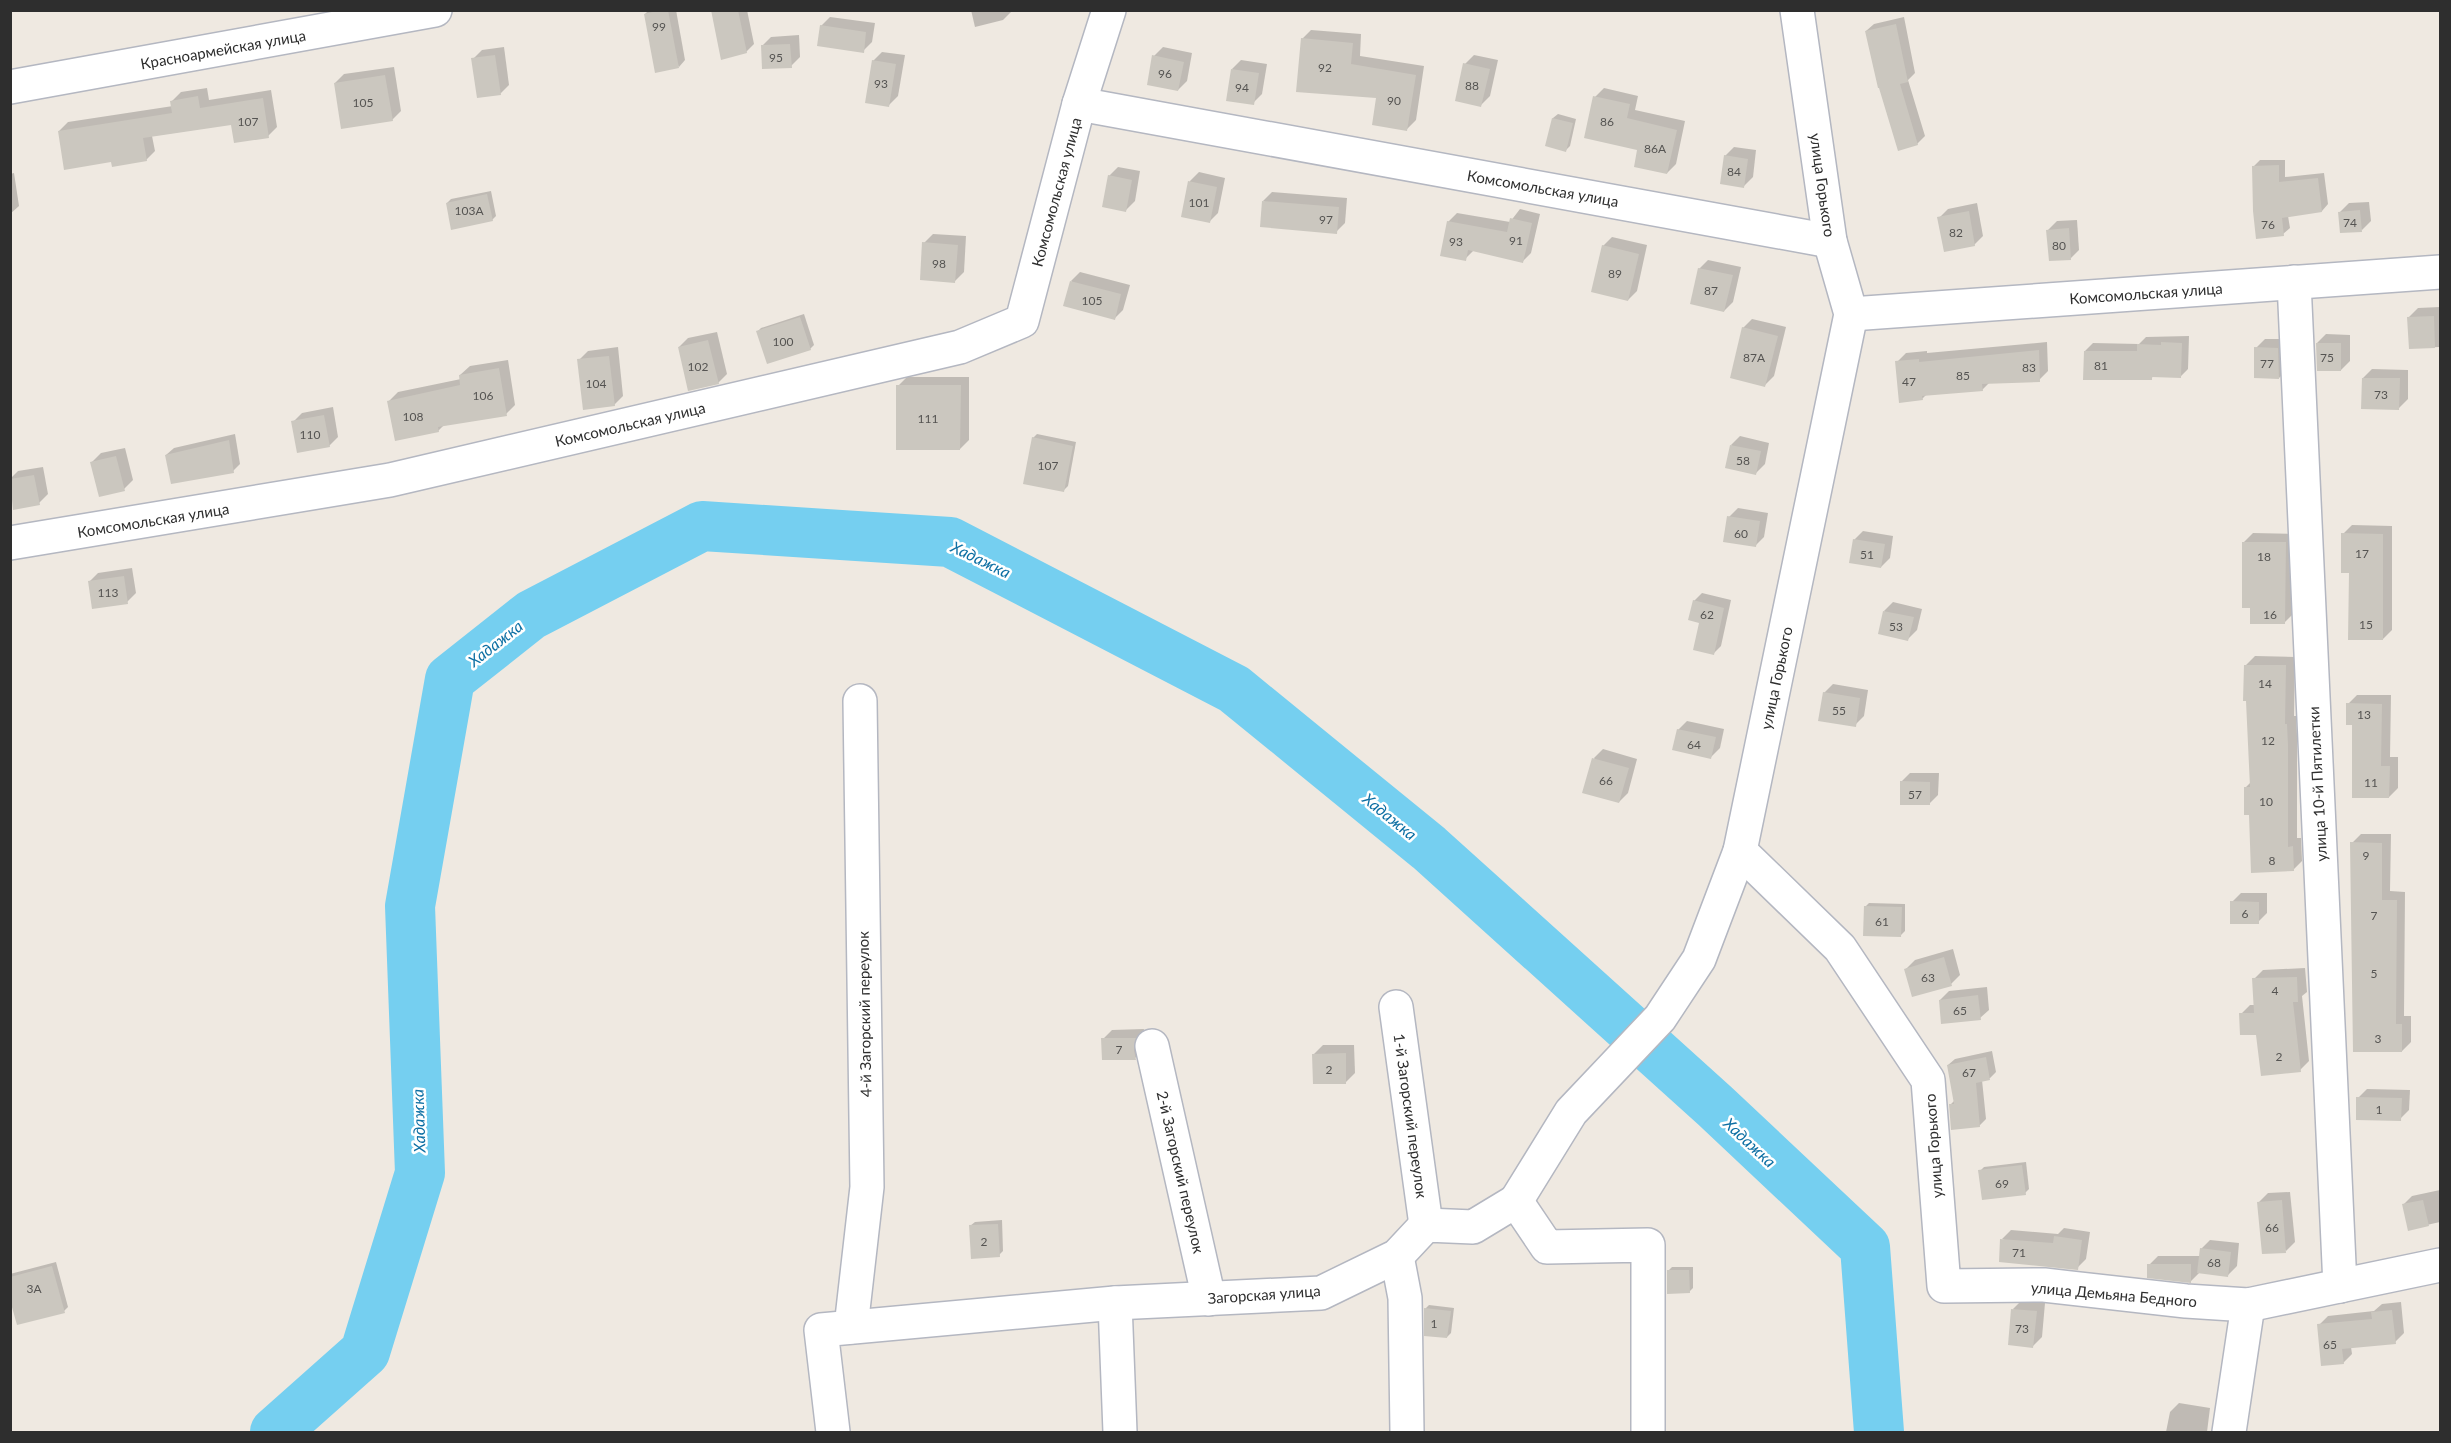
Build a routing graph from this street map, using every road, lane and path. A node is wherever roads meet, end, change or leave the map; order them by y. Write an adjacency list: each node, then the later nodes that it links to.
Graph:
1 (435, 10): 4 (street, Красноармейская улица)
2 (1109, 10): 5 (street, Комсомольская улица)
3 (1797, 10): 6 (street, улица Горького)
4 (10, 87)
5 (1079, 104): 6 (street, Комсомольская улица); 10 (street, Комсомольская улица)
6 (1830, 241): 9 (street, улица Горького)
7 (2440, 272): 8 (street, Комсомольская улица)
8 (2294, 282): 9 (street, Комсомольская улица); 20 (street, улица 10-й Пятилетки)
9 (1851, 314): 12 (street, улица Горького)
10 (10, 543)
11 (860, 700): 24 (street, 4-й Загорский переулок)
12 (1740, 851): 15 (street); 19 (street, улица Горького)
13 (1396, 1006): 16 (street, 1-й Загорский переулок)
14 (1152, 1046): 21 (street, 2-й Загорский переулок)
15 (1516, 1202): 16 (street); 28 (street)
16 (1426, 1225): 17 (street, Загорская улица)
17 (1397, 1256): 21 (street, Загорская улица); 27 (street)
18 (2440, 1265): 20 (street, улица Демьяна Бедного)
19 (1944, 1286): 23 (street, улица Демьяна Бедного)
20 (2340, 1286): 23 (street, улица Демьяна Бедного)
21 (1209, 1299): 22 (street, Загорская улица)
22 (1115, 1303): 24 (street, Загорская улица); 26 (street)
23 (2248, 1305): 29 (street)
24 (836, 1328): 25 (street, 4-й Загорский переулок)
25 (833, 1432)
26 (1120, 1432)
27 (1407, 1432)
28 (1648, 1432)
29 (2229, 1432)

